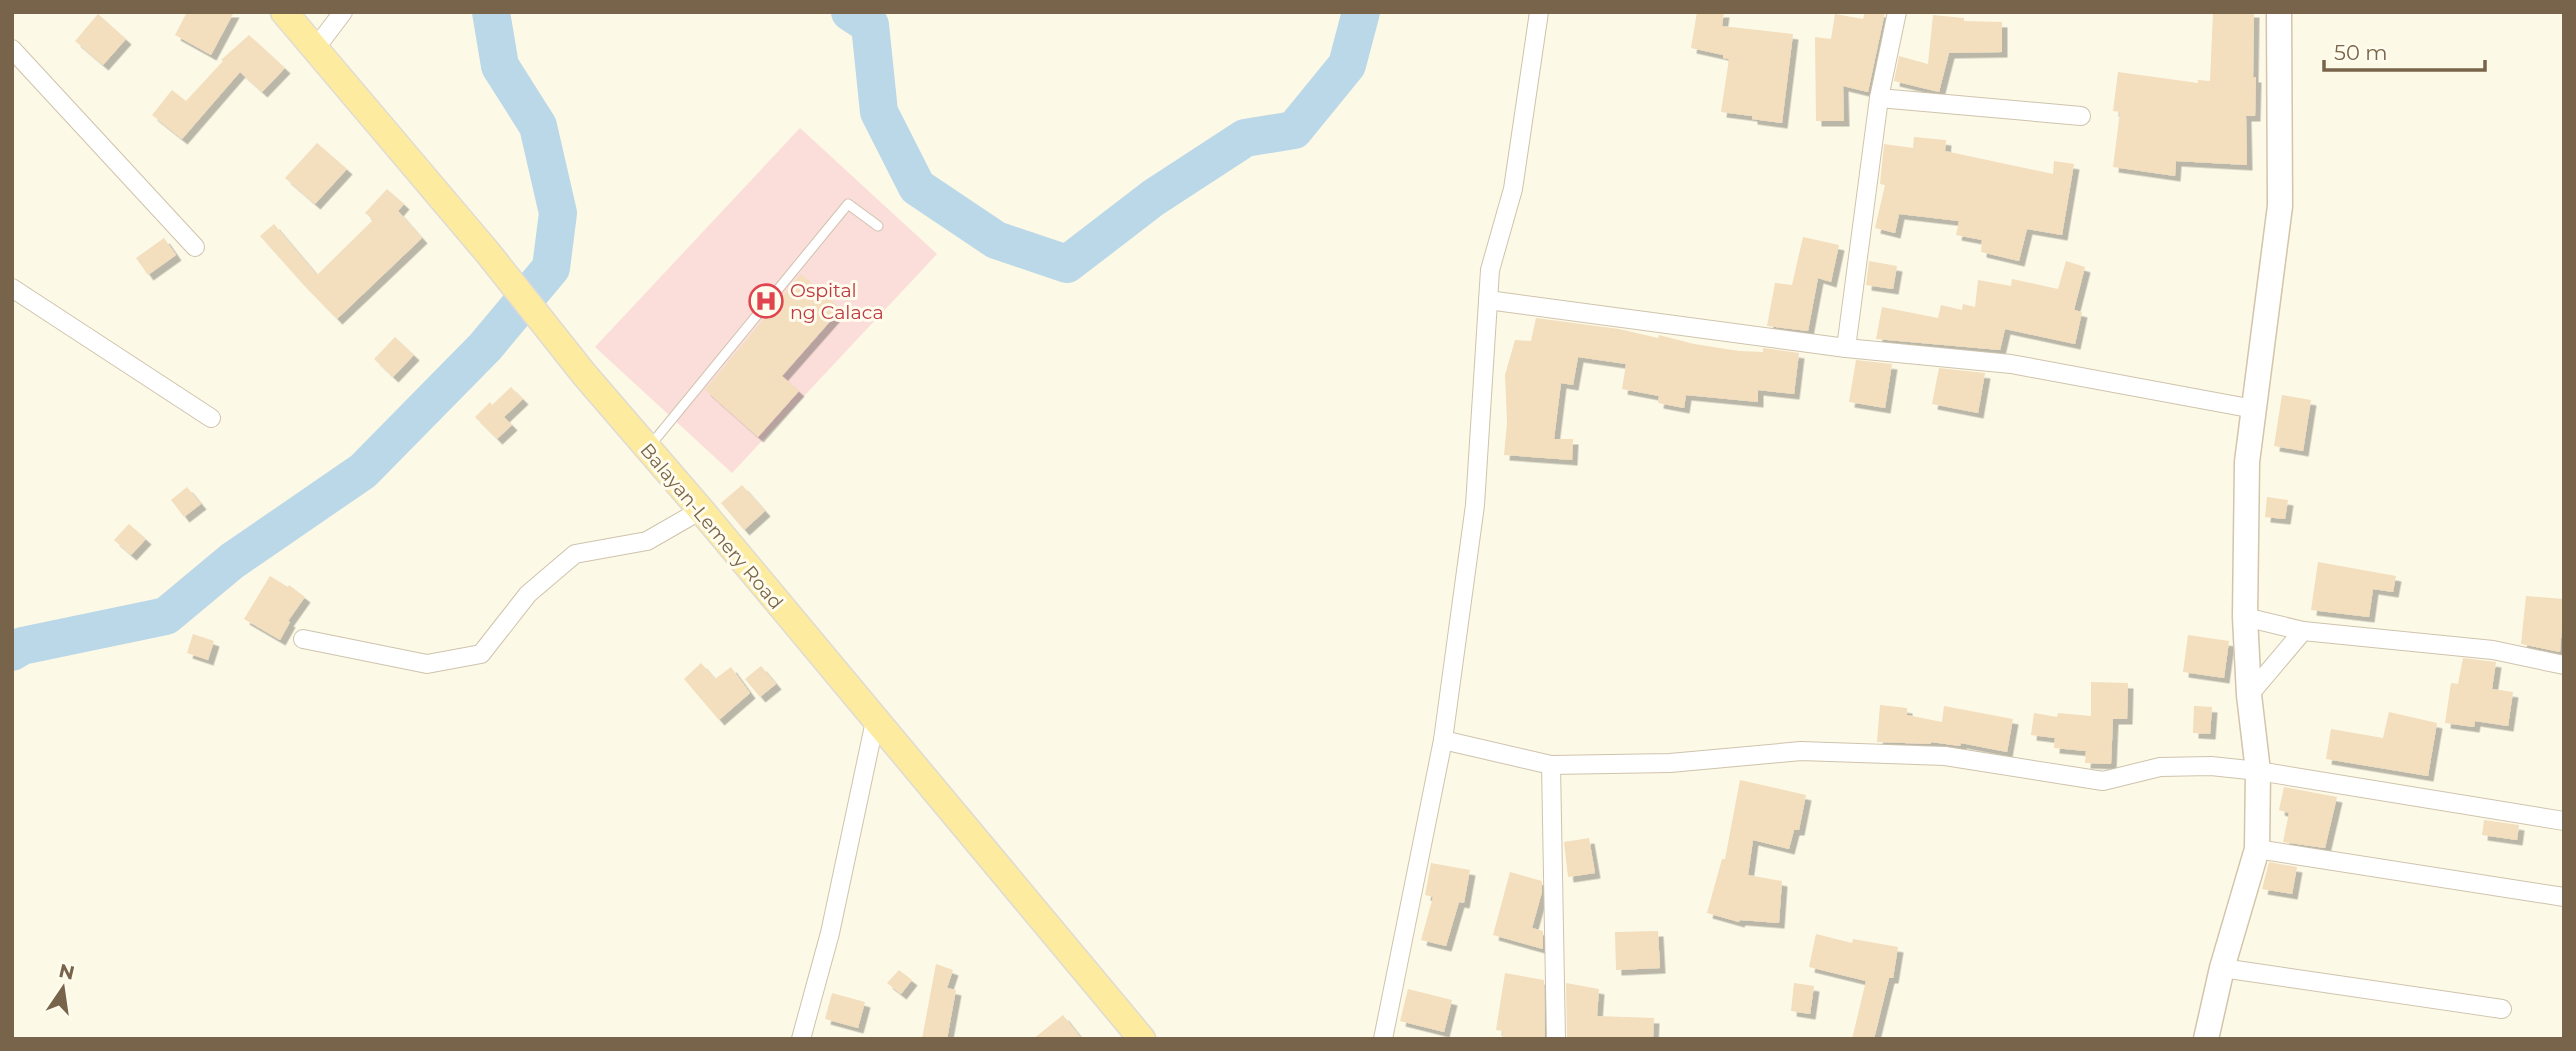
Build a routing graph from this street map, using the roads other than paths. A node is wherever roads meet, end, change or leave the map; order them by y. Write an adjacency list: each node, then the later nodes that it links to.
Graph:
1 (284, 12): 7 (main road, Balayan-Lemery Road)
2 (343, 12): 7 (street)
3 (1539, 12): 13 (street)
4 (1897, 12): 8 (street)
5 (2280, 12): 15 (street)
6 (12, 49): 11 (street)
7 (315, 50): 17 (main road, Balayan-Lemery Road)
8 (1879, 98): 9 (street); 14 (street)
9 (2081, 116)
10 (878, 226): 17 (lane)
11 (195, 247)
12 (12, 288): 16 (street)
13 (1488, 300): 14 (street); 25 (street)
14 (1846, 348): 15 (street)
15 (2254, 409): 19 (street)
16 (211, 418)
17 (648, 449): 18 (main road, Balayan-Lemery Road)
18 (701, 510): 21 (street); 24 (main road, Balayan-Lemery Road)
19 (2245, 617): 20 (street); 23 (street)
20 (2303, 631): 22 (street); 23 (street)
21 (303, 639)
22 (2564, 665)
23 (2249, 695): 27 (street)
24 (875, 721): 33 (street); 34 (main road, Balayan-Lemery Road)
25 (1443, 740): 26 (street); 35 (street)
26 (1551, 765): 27 (street); 36 (street)
27 (2258, 771): 28 (street); 29 (street)
28 (2564, 821)
29 (2257, 849): 30 (street); 31 (street)
30 (2564, 897)
31 (2222, 968): 32 (street); 37 (street)
32 (2502, 1009)
33 (801, 1039)
34 (1142, 1039)
35 (1382, 1039)
36 (1556, 1039)
37 (2206, 1039)

